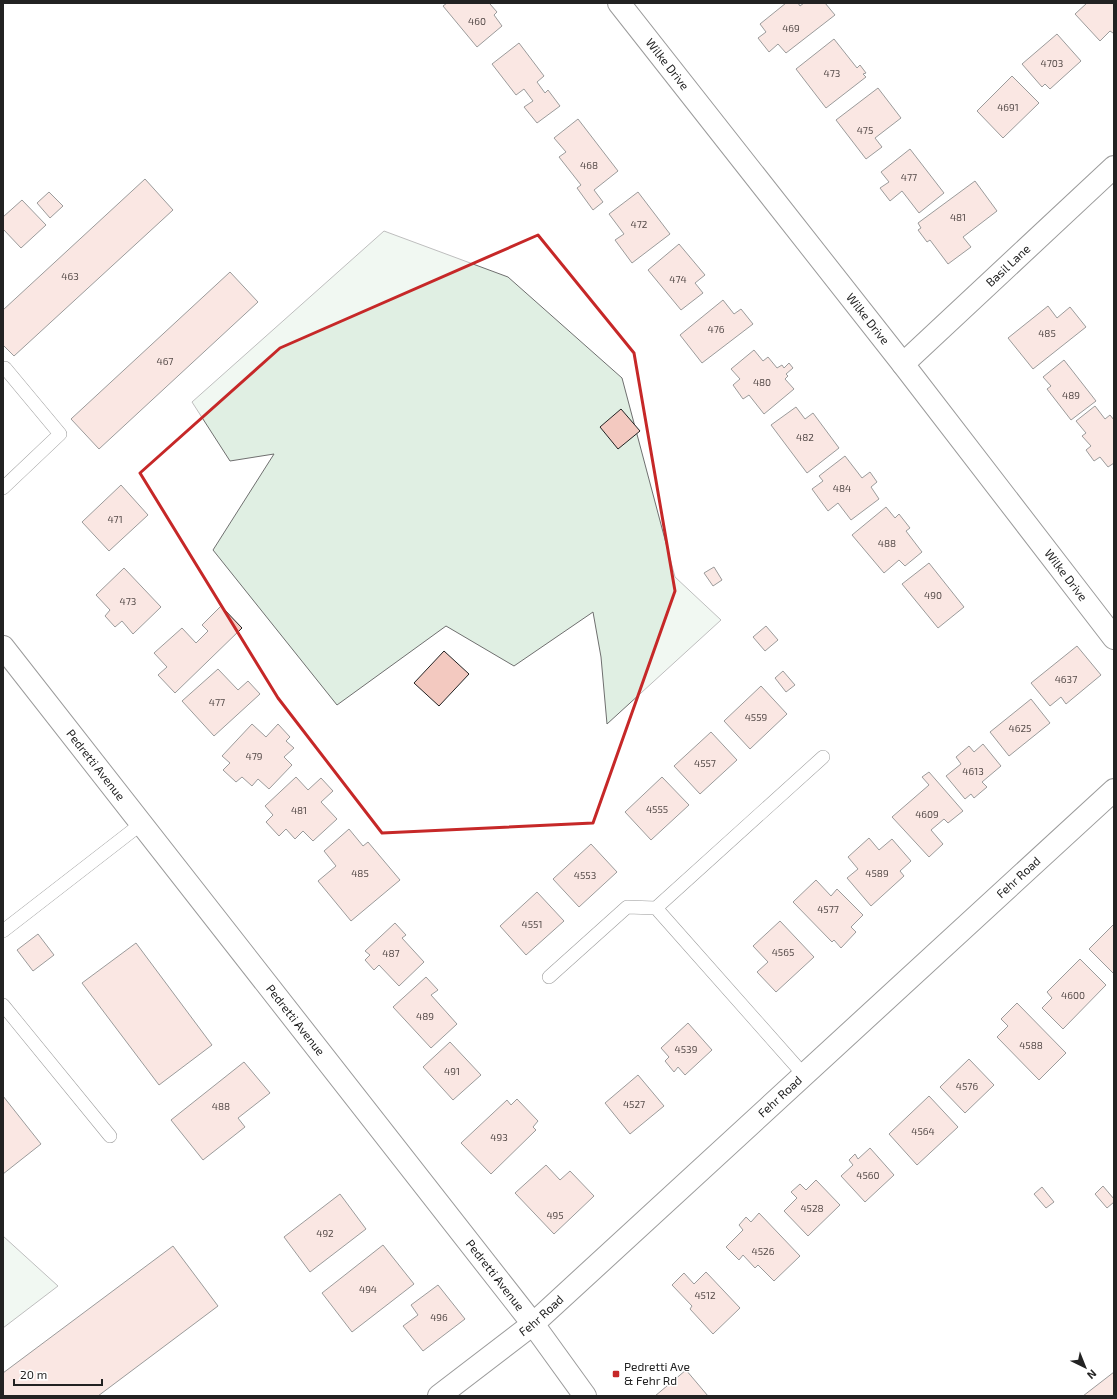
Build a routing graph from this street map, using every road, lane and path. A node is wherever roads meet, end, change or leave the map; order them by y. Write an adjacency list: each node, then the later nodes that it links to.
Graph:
1 (619, 3): 3 (street, Wilke Drive)
2 (1114, 167): 3 (street, Basil Lane)
3 (903, 364): 6 (street, Wilke Drive)
4 (3, 370): 5 (lane)
5 (3, 488)
6 (1114, 638)
7 (3, 647): 10 (street, Pedretti Avenue)
8 (823, 757): 11 (lane)
9 (1114, 790): 15 (street, Fehr Road)
10 (141, 824): 12 (lane); 17 (street, Pedretti Avenue)
11 (656, 908): 13 (lane); 15 (lane)
12 (3, 931)
13 (549, 977)
14 (3, 1005): 16 (lane)
15 (804, 1075): 17 (street, Fehr Road)
16 (110, 1136)
17 (533, 1324): 18 (street, Fehr Road); 19 (street, Pedretti Avenue)
18 (439, 1396)
19 (585, 1396)

